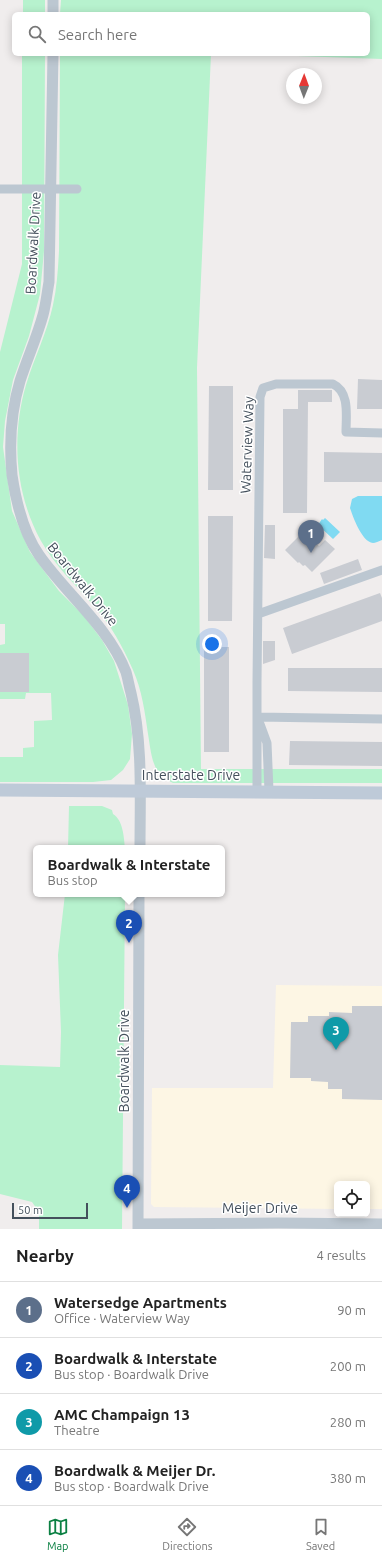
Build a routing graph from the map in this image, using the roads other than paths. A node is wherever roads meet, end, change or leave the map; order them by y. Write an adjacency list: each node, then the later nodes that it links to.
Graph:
1 (53, 0): 2 (street)
2 (53, 12)
3 (53, 56): 5 (street, Boardwalk Drive)
4 (0, 189): 5 (street)
5 (51, 189): 6 (street); 13 (street, Boardwalk Drive)
6 (77, 190)
7 (382, 433): 9 (street, Waterview Way)
8 (382, 570): 9 (street)
9 (258, 614): 10 (street, Waterview Way)
10 (258, 717): 11 (street); 14 (street, Waterview Way)
11 (382, 719)
12 (0, 790): 13 (main road, Interstate Drive)
13 (140, 791): 14 (main road, Interstate Drive); 16 (street, Boardwalk Drive)
14 (263, 791): 15 (main road, Interstate Drive)
15 (382, 793)
16 (140, 845)
17 (140, 897): 19 (street, Boardwalk Drive)
18 (382, 1224): 19 (street, Meijer Drive)
19 (138, 1226)

